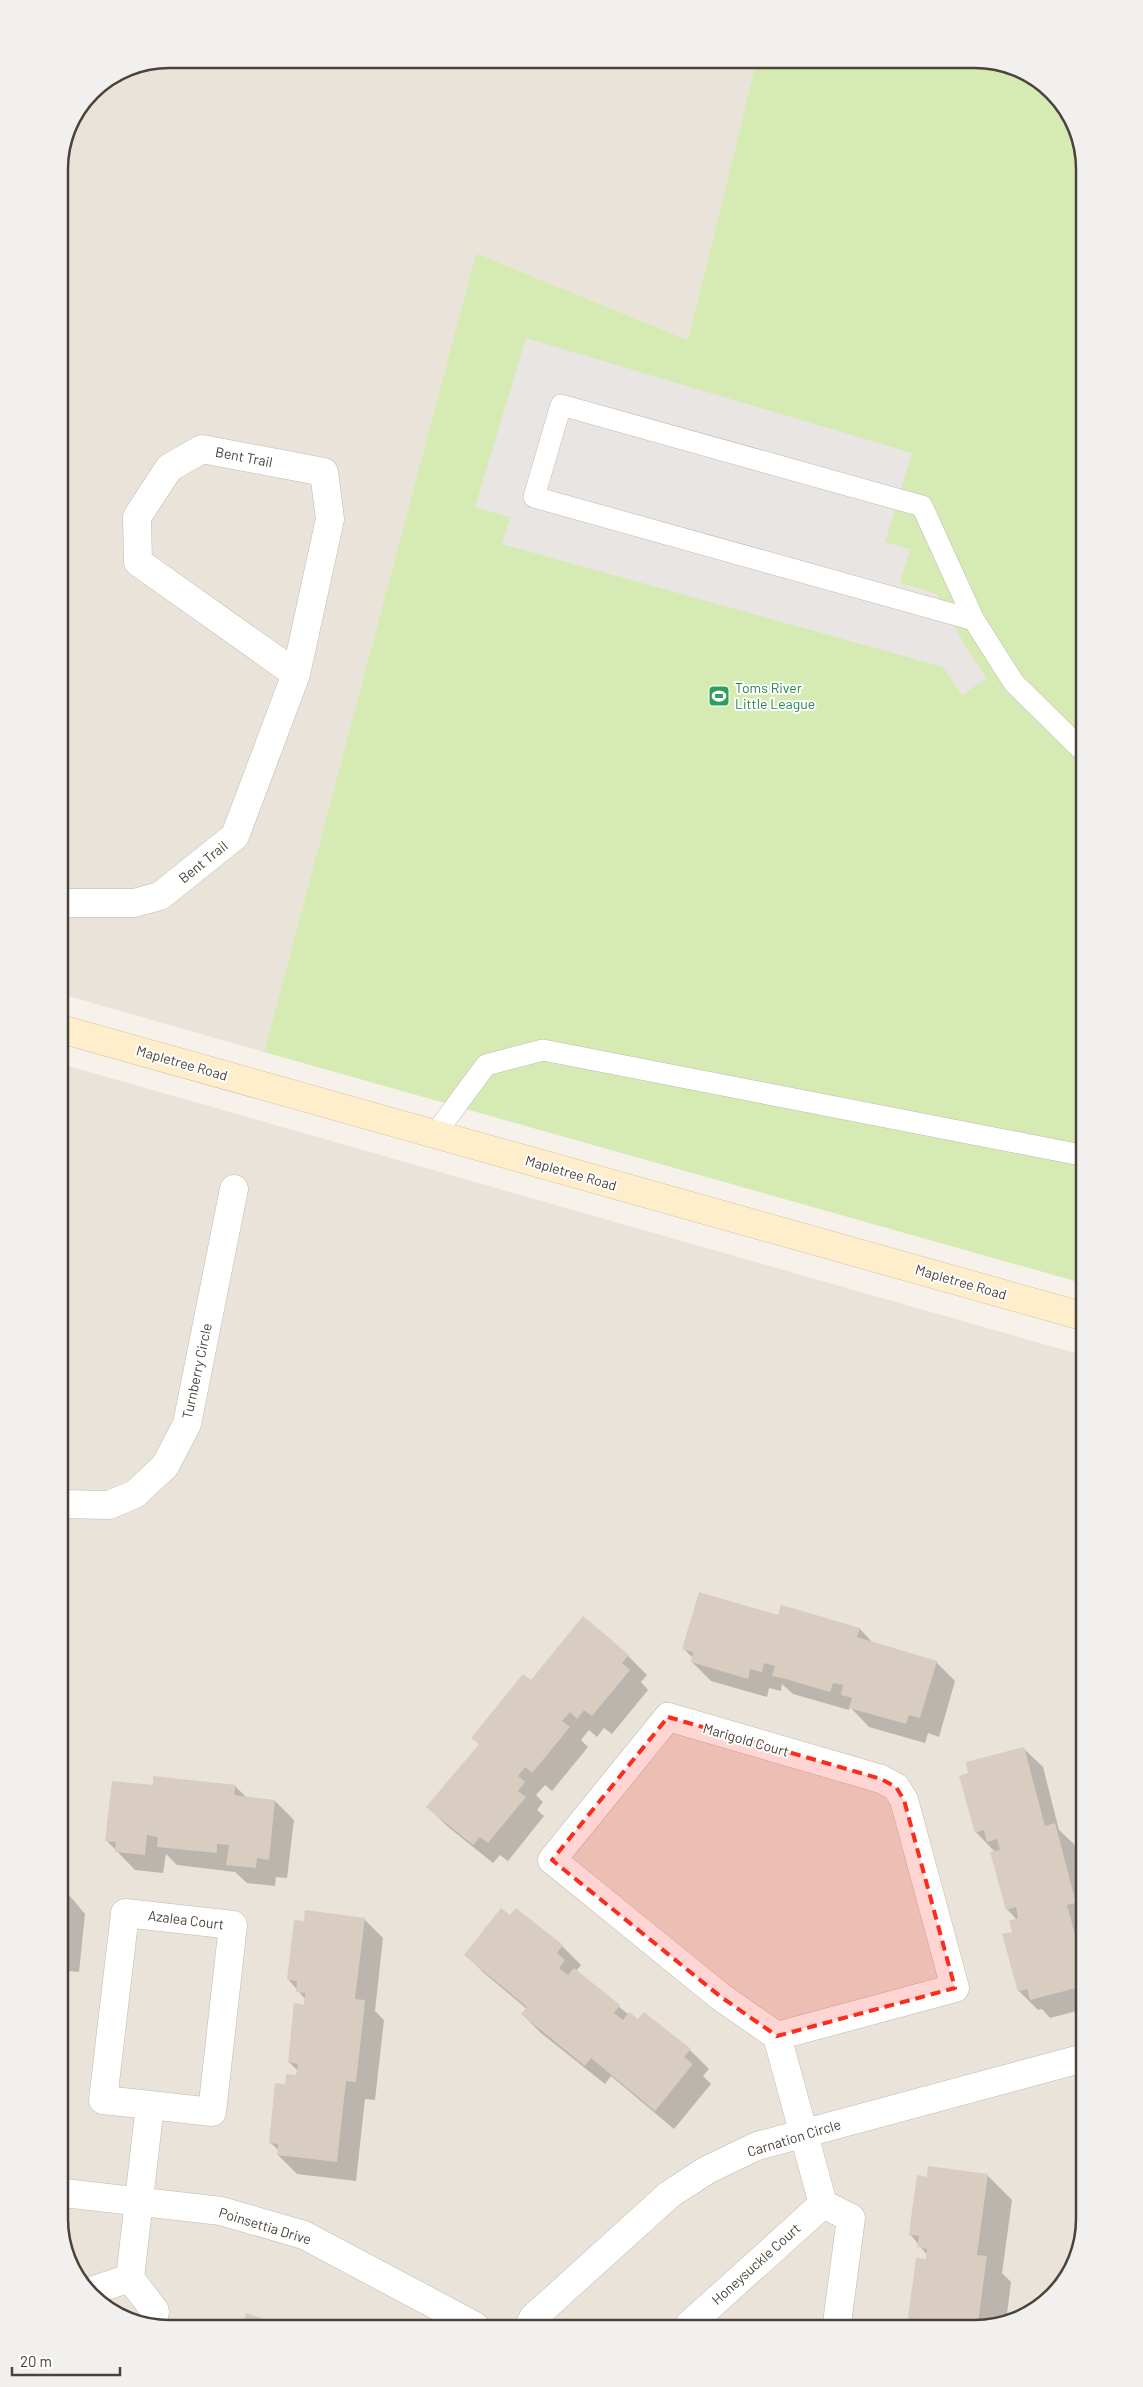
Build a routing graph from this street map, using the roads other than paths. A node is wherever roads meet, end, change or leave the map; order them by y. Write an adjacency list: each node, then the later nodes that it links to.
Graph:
1 (974, 620): 1 (lane); 3 (lane)
2 (296, 674): 2 (street, Bent Trail); 4 (street, Bent Trail)
3 (1076, 744)
4 (68, 903)
5 (68, 1031): 6 (street, Mapletree Road)
6 (435, 1134): 7 (lane); 9 (street, Mapletree Road)
7 (1076, 1154)
8 (234, 1189): 10 (street, Turnberry Circle)
9 (1076, 1314)
10 (67, 1504)
11 (777, 2036): 11 (street, Marigold Court); 14 (street)
12 (1076, 2060): 14 (street, Carnation Circle)
13 (150, 2105): 13 (street, Azalea Court); 16 (street)
14 (804, 2133): 17 (street); 22 (street, Carnation Circle)
15 (67, 2193): 16 (street, Poinsettia Drive)
16 (139, 2202): 18 (street); 21 (street, Poinsettia Drive)
17 (823, 2204): 23 (street, Honeysuckle Court); 24 (street)
18 (130, 2278): 19 (street); 20 (street)
19 (96, 2289)
20 (154, 2318)
21 (463, 2319)
22 (532, 2319)
23 (695, 2320)
24 (838, 2320)

